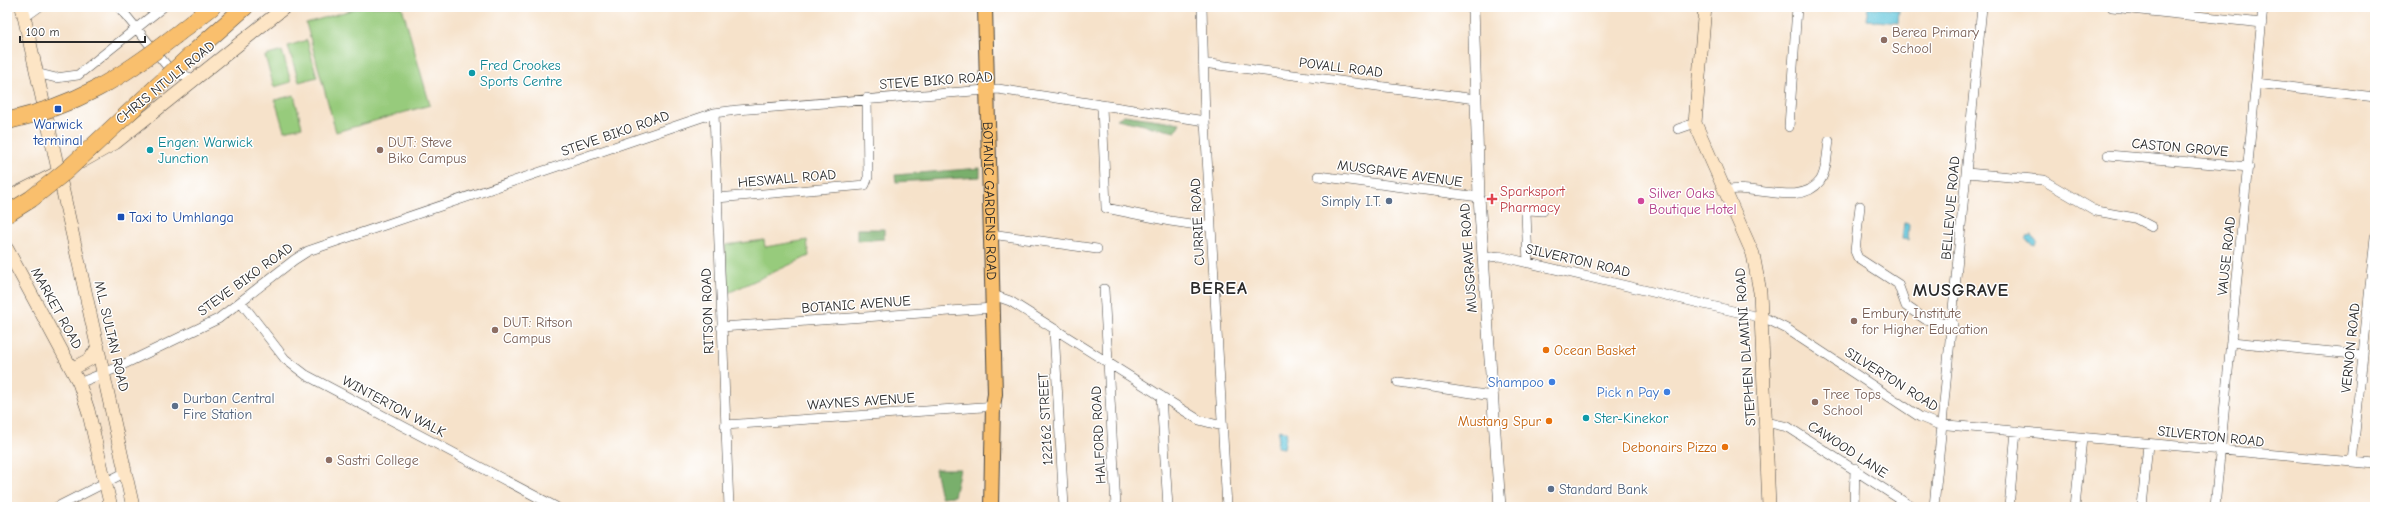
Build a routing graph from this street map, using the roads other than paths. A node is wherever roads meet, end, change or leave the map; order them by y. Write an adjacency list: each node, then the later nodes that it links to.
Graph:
1 (39, 7): 15 (street)
2 (119, 7): 17 (street)
3 (163, 7): 17 (street)
4 (212, 7): 28 (highway, bridge)
5 (245, 7): 45 (highway, bridge)
6 (285, 7): 20 (main road, CHRIS NTULI ROAD)
7 (985, 7): 22 (main road, BOTANIC GARDENS ROAD)
8 (1202, 7): 18 (street, CURRIE ROAD)
9 (1473, 7): 25 (street, MUSGRAVE ROAD)
10 (1705, 7): 30 (main road, STEPHEN DLAMINI ROAD)
11 (1797, 7): 31 (street)
12 (1982, 7): 37 (street, BELLEVUE ROAD)
13 (2112, 7): 16 (street)
14 (2263, 7): 16 (street, VAUSE ROAD)
15 (24, 12): 19 (main road, M.L. SULTAN ROAD)
16 (2262, 23): 21 (street, VAUSE ROAD)
17 (137, 30): 19 (street); 20 (street)
18 (1203, 63): 25 (street, POVALL ROAD); 29 (street, CURRIE ROAD)
19 (36, 73): 36 (main road, M.L. SULTAN ROAD)
20 (194, 79): 36 (main road, CHRIS NTULI ROAD)
21 (2256, 83): 24 (street); 35 (street, VAUSE ROAD)
22 (987, 90): 23 (street, STEVE BIKO ROAD); 26 (street, STEVE BIKO ROAD); 48 (main road, BOTANIC GARDENS ROAD)
23 (867, 98): 27 (street, STEVE BIKO ROAD); 41 (street, HESWALL ROAD)
24 (2375, 98)
25 (1476, 99): 42 (street, MUSGRAVE ROAD)
26 (1102, 106): 29 (street, STEVE BIKO ROAD); 46 (street)
27 (714, 113): 41 (street, RITSON ROAD); 56 (street, STEVE BIKO ROAD)
28 (7, 121)
29 (1205, 121): 46 (street, CURRIE ROAD)
30 (1695, 123): 32 (street); 39 (main road, STEPHEN DLAMINI ROAD)
31 (1789, 127)
32 (1678, 129)
33 (1829, 141): 39 (street)
34 (2108, 155): 35 (street, CASTON GROVE)
35 (2249, 167): 61 (street, VAUSE ROAD)
36 (59, 172): 40 (main road, CHRIS NTULI ROAD); 62 (main road, M.L. SULTAN ROAD)
37 (1968, 173): 47 (street); 58 (street, BELLEVUE ROAD)
38 (1318, 176): 42 (street, MUSGRAVE AVENUE)
39 (1725, 191): 57 (main road, STEPHEN DLAMINI ROAD)
40 (7, 198)
41 (717, 198): 59 (street, RITSON ROAD)
42 (1479, 198): 52 (street, MUSGRAVE ROAD)
43 (1860, 206): 58 (street)
44 (1543, 211): 53 (street)
45 (7, 214)
46 (1211, 227): 75 (street, CURRIE ROAD)
47 (2152, 227)
48 (991, 234): 51 (street); 55 (main road, BOTANIC GARDENS ROAD)
49 (2375, 237): 63 (street, VERNON ROAD)
50 (7, 249): 65 (main road, MARKET ROAD)
51 (1097, 249)
52 (1483, 258): 53 (street, SILVERTON ROAD); 70 (street, MUSGRAVE ROAD)
53 (1528, 263): 57 (street, SILVERTON ROAD)
54 (1104, 289): 64 (street, HALFORD ROAD)
55 (993, 301): 59 (street, BOTANIC AVENUE); 60 (street, BOTANIC AVENUE); 71 (main road, BOTANIC GARDENS ROAD)
56 (240, 302): 66 (street, STEVE BIKO ROAD); 88 (street, WINTERTON WALK)
57 (1761, 317): 72 (main road, STEPHEN DLAMINI ROAD); 74 (street, SILVERTON ROAD)
58 (1953, 324): 74 (street, BELLEVUE ROAD)
59 (721, 327): 73 (street, RITSON ROAD)
60 (1054, 330): 64 (street, BOTANIC AVENUE); 92 (street, 122162 STREET)
61 (2232, 342): 63 (street); 79 (street, VAUSE ROAD)
62 (98, 346): 65 (main road); 66 (main road, M.L. SULTAN ROAD)
63 (2363, 355): 80 (street, VERNON ROAD)
64 (1108, 362): 69 (street, BOTANIC AVENUE); 93 (street, HALFORD ROAD)
65 (72, 368): 68 (main road, MARKET ROAD)
66 (104, 373): 68 (street, STEVE BIKO ROAD); 83 (main road, M.L. SULTAN ROAD)
67 (1398, 382): 70 (street)
68 (79, 383): 84 (main road)
69 (1161, 396): 75 (street, BOTANIC AVENUE); 94 (street)
70 (1492, 396): 96 (street, MUSGRAVE ROAD)
71 (996, 402): 73 (street, WAYNES AVENUE); 90 (main road, BOTANIC GARDENS ROAD); 91 (main road, BOTANIC GARDENS ROAD)
72 (1766, 422): 82 (street, CAWOOD LANE); 97 (main road, STEPHEN DLAMINI ROAD)
73 (725, 425): 89 (street, RITSON ROAD)
74 (1943, 425): 76 (street, SILVERTON ROAD); 100 (street, BELLEVUE ROAD)
75 (1222, 426): 95 (street, CURRIE ROAD)
76 (2016, 431): 77 (street, SILVERTON ROAD); 101 (street)
77 (2082, 438): 78 (street, SILVERTON ROAD); 102 (street)
78 (2148, 444): 79 (street, SILVERTON ROAD); 103 (street)
79 (2220, 451): 80 (street, SILVERTON ROAD); 104 (street, VAUSE ROAD)
80 (2352, 462): 81 (street, SILVERTON ROAD)
81 (2375, 464)
82 (1855, 468): 98 (street); 99 (street, CAWOOD LANE)
83 (126, 472): 84 (street); 87 (main road, M.L. SULTAN ROAD)
84 (106, 482): 85 (street); 86 (main road)
85 (58, 507)
86 (111, 507)
87 (134, 507)
88 (556, 507)
89 (728, 507)
90 (991, 507)
91 (1001, 507)
92 (1064, 507)
93 (1116, 507)
94 (1168, 507)
95 (1227, 507)
96 (1500, 507)
97 (1769, 507)
98 (1854, 507)
99 (1912, 507)
100 (1934, 507)
101 (2009, 507)
102 (2075, 507)
103 (2142, 507)
104 (2215, 507)

